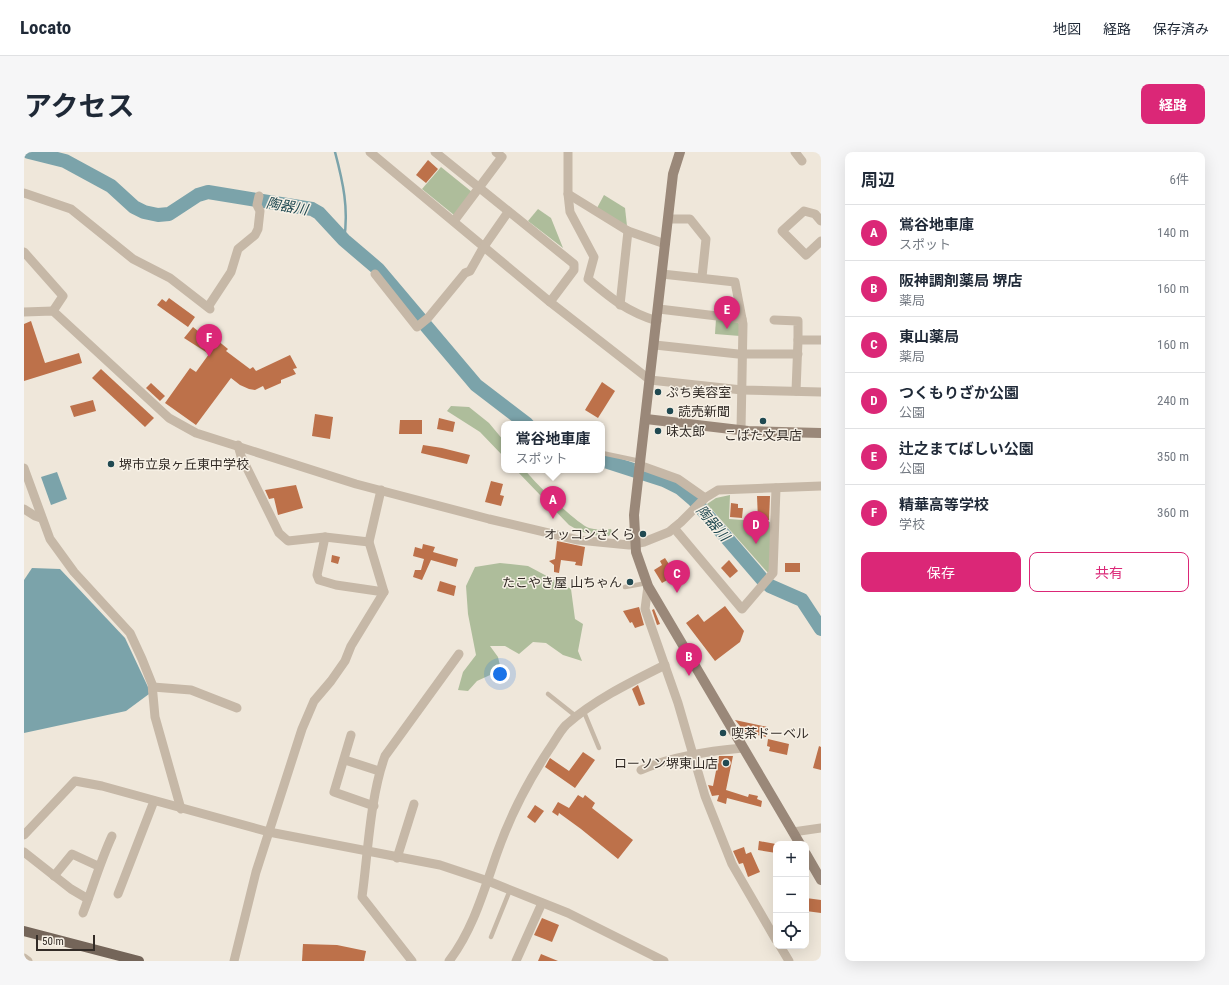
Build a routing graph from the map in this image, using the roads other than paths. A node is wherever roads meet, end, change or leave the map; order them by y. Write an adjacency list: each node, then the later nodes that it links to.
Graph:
1 (370, 152): 15 (street)
2 (435, 152): 8 (street)
3 (496, 152): 8 (street)
4 (568, 152): 10 (street)
5 (680, 152): 14 (street)
6 (795, 152): 7 (street)
7 (802, 162)
8 (480, 188): 12 (street); 15 (street)
9 (24, 193): 11 (street)
10 (568, 194): 16 (street); 25 (street)
11 (258, 199)
12 (508, 212): 19 (street); 24 (street)
13 (819, 214): 17 (street)
14 (668, 219): 18 (street); 23 (street)
15 (454, 221): 19 (street)
16 (628, 231): 18 (street); 25 (street)
17 (821, 241)
18 (665, 244): 22 (street)
19 (483, 248): 21 (street); 24 (street)
20 (24, 252): 27 (street)
21 (375, 274)
22 (662, 274): 23 (street); 26 (street)
23 (702, 278): 29 (street)
24 (550, 302): 37 (street)
25 (620, 305): 31 (street)
26 (659, 309): 29 (street); 31 (street)
27 (53, 311): 28 (street); 44 (street)
28 (24, 312)
29 (742, 319): 35 (street)
30 (774, 320): 32 (street)
31 (657, 321): 34 (street)
32 (798, 340): 33 (street); 36 (street)
33 (821, 340)
34 (655, 345): 35 (street); 37 (street)
35 (742, 354): 36 (street); 38 (street)
36 (798, 354): 39 (street)
37 (650, 380): 38 (street); 41 (street)
38 (742, 390): 39 (street); 42 (street)
39 (796, 391): 40 (street)
40 (821, 392)
41 (646, 419): 42 (street); 47 (street)
42 (741, 430): 43 (street)
43 (821, 433)
44 (238, 446): 50 (street); 55 (street)
45 (605, 454): 47 (lane)
46 (24, 468): 53 (street)
47 (639, 468): 51 (street); 57 (street)
48 (821, 486): 49 (street)
49 (776, 488): 51 (street); 54 (street)
50 (381, 490): 56 (street); 57 (street)
51 (700, 503): 54 (street)
52 (24, 509): 53 (street)
53 (42, 518): 63 (street)
54 (674, 528): 57 (street)
55 (324, 536): 56 (street); 60 (street)
56 (369, 542): 60 (street)
57 (636, 544): 58 (street)
58 (648, 584): 59 (lane); 62 (street); 69 (street)
59 (625, 586)
60 (384, 592): 79 (street)
61 (459, 654): 73 (street)
62 (665, 665): 66 (street); 70 (street)
63 (153, 686): 65 (street); 77 (street)
64 (548, 694): 66 (lane)
65 (237, 708)
66 (581, 715): 68 (lane); 91 (street)
67 (351, 735): 71 (street)
68 (599, 748)
69 (743, 748): 70 (street); 80 (street)
70 (694, 755): 72 (street); 98 (street)
71 (345, 760): 73 (street); 76 (street)
72 (641, 770)
73 (379, 771): 76 (street)
74 (154, 801): 77 (street); 81 (street); 93 (street)
75 (414, 804): 86 (street)
76 (374, 806): 85 (street)
77 (181, 809): 79 (street)
78 (821, 828): 80 (street)
79 (269, 832): 85 (street); 104 (street)
80 (793, 832): 83 (street)
81 (24, 835)
82 (112, 836): 88 (street)
83 (798, 841)
84 (24, 852): 89 (street)
85 (368, 852): 86 (street); 105 (street)
86 (397, 858): 91 (street)
87 (809, 859): 90 (street)
88 (98, 866): 89 (street); 94 (street)
89 (54, 876): 94 (street)
90 (821, 880)
91 (488, 881): 92 (street); 106 (street)
92 (510, 890): 95 (street); 99 (lane)
93 (118, 894)
94 (88, 899): 96 (street)
95 (542, 903): 107 (street); 108 (street)
96 (82, 913)
97 (24, 931): 103 (main road)
98 (773, 935)
99 (491, 937)
100 (782, 949): 109 (street)
101 (24, 958): 102 (street)
102 (28, 961)
103 (139, 961)
104 (234, 961)
105 (412, 961)
106 (448, 961)
107 (516, 961)
108 (664, 961)
109 (789, 961)

